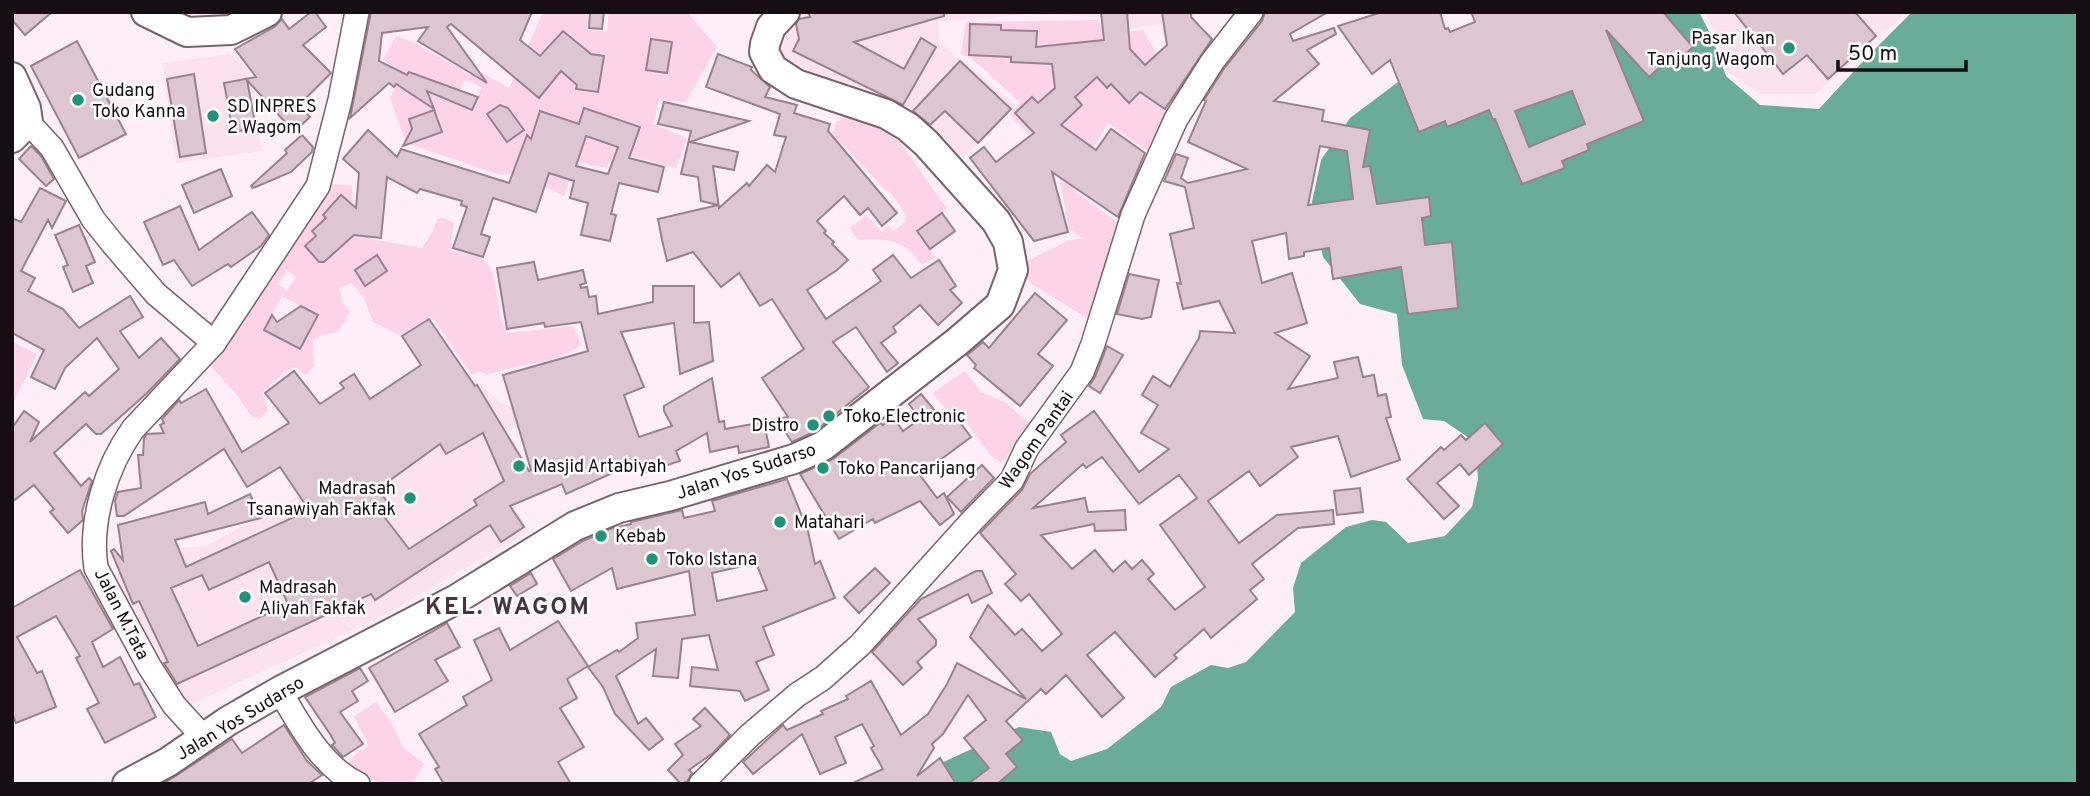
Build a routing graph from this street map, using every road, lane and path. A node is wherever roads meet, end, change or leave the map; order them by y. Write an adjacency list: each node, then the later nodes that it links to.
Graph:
1 (146, 12): 2 (main road)
2 (268, 12)
3 (357, 12): 8 (street, Jalan M.Tata)
4 (785, 12): 9 (main road, Jalan Yos Sudarso)
5 (1251, 12): 13 (street, Wagom Pantai)
6 (12, 77): 7 (main road)
7 (17, 136): 8 (street)
8 (214, 343): 10 (street, Jalan M.Tata)
9 (280, 691): 10 (main road, Jalan Yos Sudarso); 12 (street)
10 (204, 738): 11 (main road, Jalan Yos Sudarso)
11 (127, 784)
12 (358, 784)
13 (701, 784)

